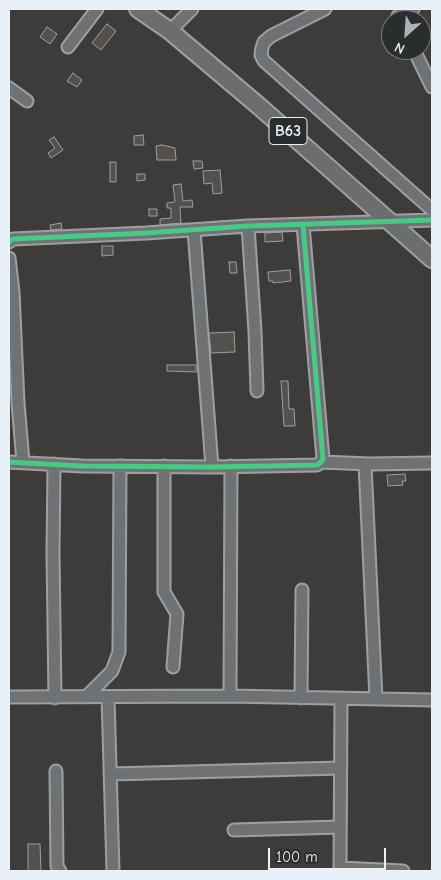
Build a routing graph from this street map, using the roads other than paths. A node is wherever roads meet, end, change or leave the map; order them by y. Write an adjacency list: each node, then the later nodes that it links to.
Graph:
1 (97, 9): 6 (street)
2 (138, 9): 5 (highway, B63)
3 (192, 9): 5 (street)
4 (325, 9): 11 (street)
5 (170, 32): 13 (highway, B63)
6 (68, 47)
7 (419, 60): 8 (street)
8 (432, 87)
9 (9, 88): 10 (street)
10 (27, 101)
11 (432, 210)
12 (432, 220): 13 (street)
13 (390, 222): 14 (street); 18 (highway, B63)
14 (303, 225): 15 (street); 23 (street)
15 (248, 226): 16 (street); 20 (street)
16 (194, 230): 17 (street); 30 (street)
17 (9, 242)
18 (432, 259)
19 (9, 260): 22 (street)
20 (256, 390)
21 (9, 462): 22 (street)
22 (23, 462): 25 (street)
23 (321, 462): 26 (street); 29 (street)
24 (432, 463): 26 (street)
25 (54, 464): 27 (street); 37 (street)
26 (365, 464): 40 (street)
27 (120, 466): 28 (street); 36 (street)
28 (164, 466): 30 (street); 32 (street)
29 (232, 466): 30 (street); 34 (street)
30 (212, 467)
31 (302, 590): 38 (street)
32 (173, 668)
33 (108, 696): 34 (street); 36 (street); 44 (street)
34 (230, 696): 38 (street)
35 (9, 697): 37 (street)
36 (86, 697): 37 (street)
37 (55, 698)
38 (301, 698): 39 (street)
39 (341, 698): 40 (street); 42 (street)
40 (376, 699): 41 (street)
41 (432, 700)
42 (341, 768): 44 (street); 45 (street)
43 (56, 771): 48 (street)
44 (111, 774): 49 (street)
45 (340, 827): 46 (street); 47 (street)
46 (234, 830)
47 (340, 870): 50 (street)
48 (60, 871)
49 (113, 871)
50 (403, 871)

